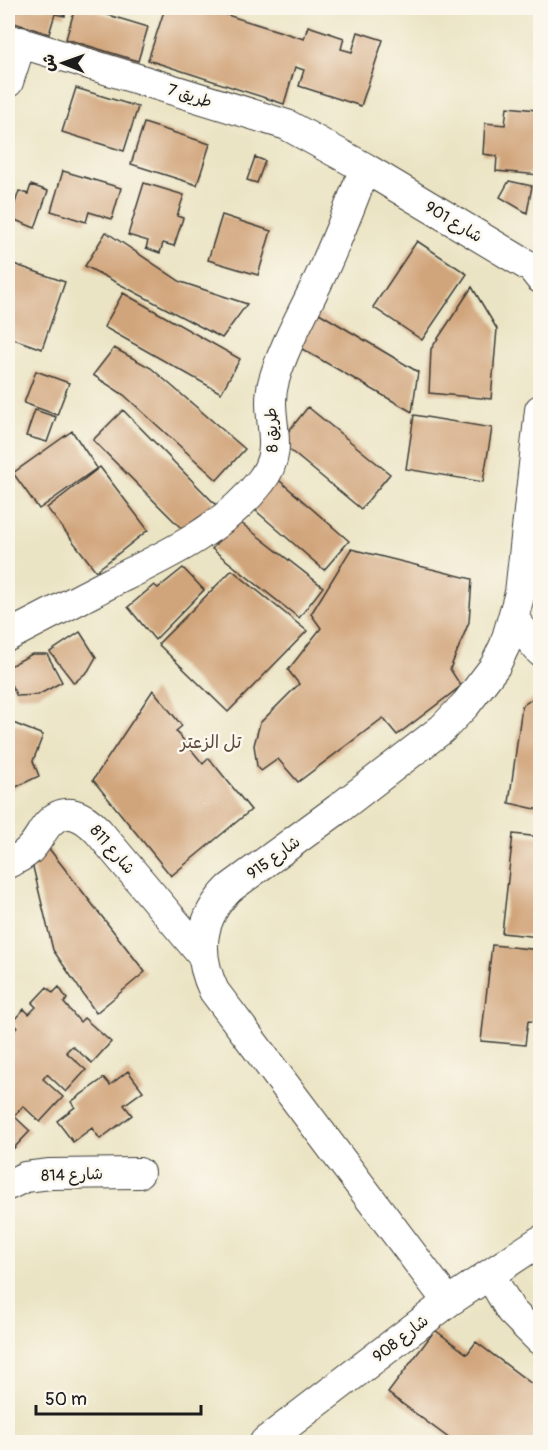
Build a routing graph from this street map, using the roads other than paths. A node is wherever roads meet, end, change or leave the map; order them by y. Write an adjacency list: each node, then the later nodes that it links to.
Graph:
1 (14, 40): 2 (street); 3 (street, 7 طريق)
2 (8, 82)
3 (365, 168): 4 (street, شارع 901); 7 (street, طريق 8)
4 (540, 278)
5 (540, 410): 6 (street, شارع 915)
6 (514, 620): 8 (street); 10 (street, شارع 915)
7 (8, 636)
8 (540, 651)
9 (8, 863): 10 (street, شارع 811)
10 (202, 956): 15 (street, شارع 915)
11 (139, 1173): 12 (street, شارع 814)
12 (8, 1185)
13 (540, 1241): 14 (street, شارع 908)
14 (490, 1275): 15 (street, شارع 908); 16 (street)
15 (448, 1302): 17 (street, شارع 908)
16 (540, 1340)
17 (265, 1443)

